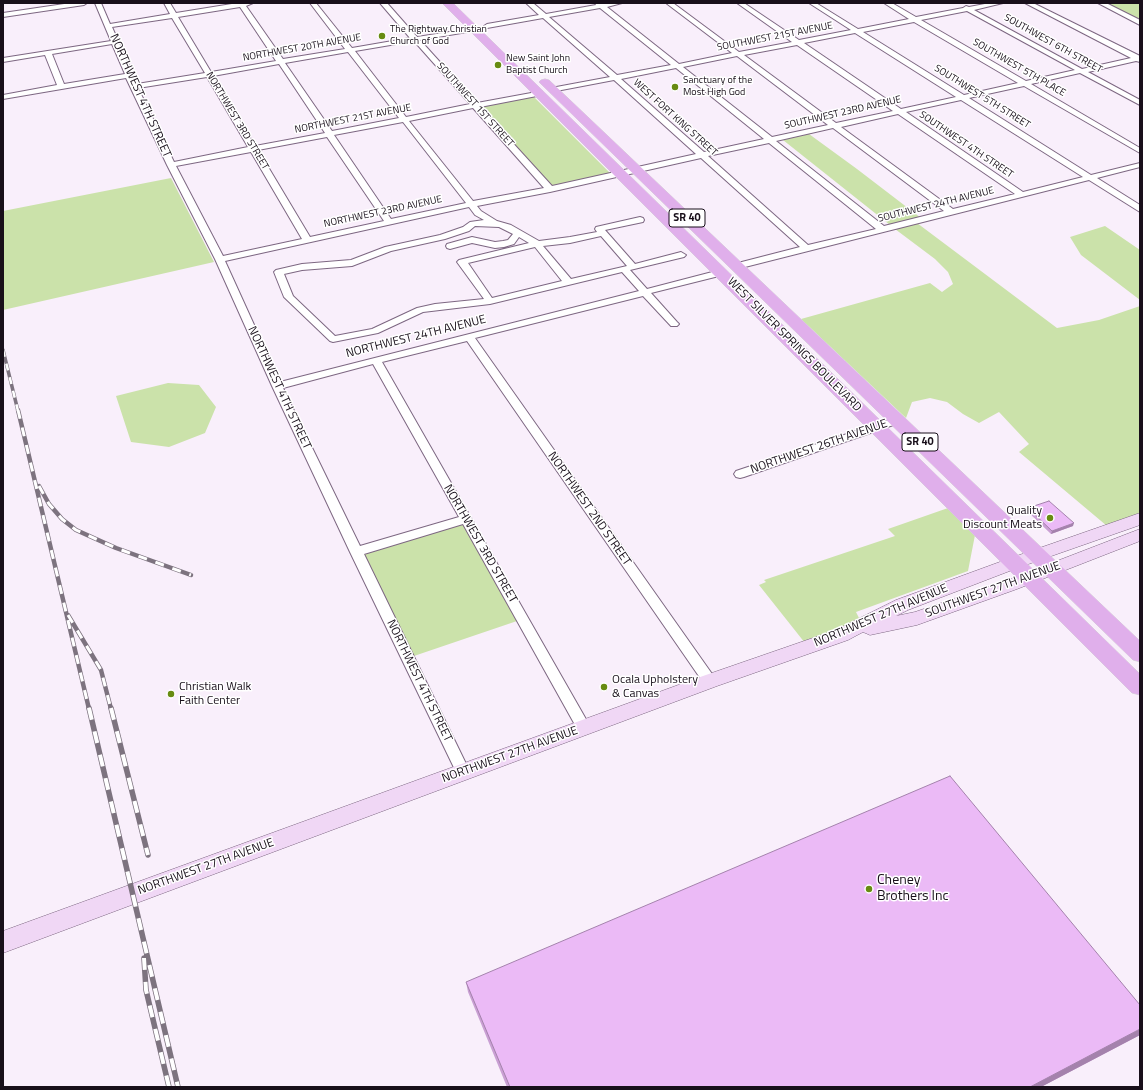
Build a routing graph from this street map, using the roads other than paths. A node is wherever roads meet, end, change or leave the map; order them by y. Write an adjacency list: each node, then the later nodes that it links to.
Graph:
1 (84, 3): 21 (street)
2 (98, 3): 27 (street, NORTHWEST 4TH STREET)
3 (167, 3): 22 (street, NORTHWEST 3RD STREET)
4 (251, 3): 18 (street)
5 (313, 3): 34 (street)
6 (383, 3): 31 (street, SOUTHWEST 1ST STREET)
7 (447, 3): 28 (main road, WEST SILVER SPRINGS BOULEVARD / SR 40)
8 (529, 3): 23 (street, WEST FORT KING STREET)
9 (619, 3): 19 (street)
10 (669, 3): 36 (street)
11 (740, 3): 33 (street, SOUTHWEST 4TH STREET)
12 (812, 3): 29 (street, SOUTHWEST 5TH STREET)
13 (887, 3): 25 (street, SOUTHWEST 5TH PLACE)
14 (956, 3): 20 (street, SOUTHWEST 6TH STREET)
15 (1000, 3): 20 (street, SOUTHWEST 21ST AVENUE)
16 (1028, 3): 37 (street)
17 (1101, 3): 26 (street)
18 (242, 4): 22 (street); 39 (street)
19 (600, 4): 23 (street); 40 (street)
20 (968, 9): 25 (street, SOUTHWEST 21ST AVENUE); 42 (street, SOUTHWEST 6TH STREET)
21 (3, 15)
22 (174, 15): 27 (street); 44 (street, NORTHWEST 3RD STREET)
23 (544, 16): 30 (street); 46 (street, WEST FORT KING STREET)
24 (478, 17): 30 (main road)
25 (916, 20): 29 (street, SOUTHWEST 21ST AVENUE); 47 (street, SOUTHWEST 5TH PLACE)
26 (1140, 23)
27 (108, 26): 32 (street, NORTHWEST 4TH STREET)
28 (470, 26): 30 (main road); 31 (street, NORTHWEST 20TH AVENUE); 41 (main road, WEST SILVER SPRINGS BOULEVARD / SR 40)
29 (856, 31): 33 (street, SOUTHWEST 21ST AVENUE); 53 (street, SOUTHWEST 5TH STREET)
30 (494, 32)
31 (415, 39): 34 (street, NORTHWEST 20TH AVENUE); 55 (street, SOUTHWEST 1ST STREET)
32 (115, 42): 35 (street); 45 (street, NORTHWEST 4TH STREET)
33 (798, 43): 36 (street, SOUTHWEST 21ST AVENUE); 56 (street, SOUTHWEST 4TH STREET)
34 (350, 50): 39 (street, NORTHWEST 20TH AVENUE); 57 (street)
35 (48, 53): 38 (street); 48 (street)
36 (738, 55): 40 (street, SOUTHWEST 21ST AVENUE); 59 (street)
37 (1139, 59): 42 (street, SOUTHWEST 23RD AVENUE)
38 (3, 60)
39 (281, 62): 44 (street, NORTHWEST 20TH AVENUE); 60 (street)
40 (677, 66): 46 (street, SOUTHWEST 21ST AVENUE); 61 (street)
41 (515, 70): 50 (main road); 51 (main road, WEST SILVER SPRINGS BOULEVARD / SR 40)
42 (1082, 71): 47 (street, SOUTHWEST 23RD AVENUE); 54 (street, SOUTHWEST 6TH STREET)
43 (536, 73): 50 (main road, WEST SILVER SPRINGS BOULEVARD / SR 40)
44 (209, 74): 49 (street, NORTHWEST 20TH AVENUE); 62 (street, NORTHWEST 3RD STREET)
45 (129, 75): 48 (street); 49 (street, NORTHWEST 4TH STREET)
46 (616, 78): 50 (street, SOUTHWEST 21ST AVENUE); 64 (street, WEST FORT KING STREET)
47 (1026, 84): 53 (street, SOUTHWEST 23RD AVENUE); 63 (street, SOUTHWEST 5TH PLACE)
48 (61, 87): 52 (street)
49 (134, 87): 66 (street, NORTHWEST 4TH STREET)
50 (554, 90): 58 (main road, WEST SILVER SPRINGS BOULEVARD / SR 40)
51 (538, 93): 55 (street, NORTHWEST 21ST AVENUE); 58 (main road); 68 (main road, WEST SILVER SPRINGS BOULEVARD / SR 40)
52 (3, 97)
53 (963, 98): 56 (street, SOUTHWEST 23RD AVENUE); 69 (street, SOUTHWEST 5TH STREET)
54 (1140, 103)
55 (475, 106): 57 (street, NORTHWEST 21ST AVENUE); 70 (street, SOUTHWEST 1ST STREET)
56 (900, 111): 59 (street, SOUTHWEST 23RD AVENUE); 71 (street, SOUTHWEST 4TH STREET)
57 (405, 120): 60 (street, NORTHWEST 21ST AVENUE); 72 (street)
58 (587, 122): 67 (main road, WEST SILVER SPRINGS BOULEVARD / SR 40)
59 (835, 126): 61 (street, SOUTHWEST 23RD AVENUE); 75 (street)
60 (330, 134): 62 (street, NORTHWEST 21ST AVENUE); 77 (street)
61 (770, 141): 64 (street, SOUTHWEST 23RD AVENUE); 80 (street)
62 (254, 149): 66 (street, NORTHWEST 21ST AVENUE); 84 (street, NORTHWEST 3RD STREET)
63 (1140, 150)
64 (702, 156): 67 (street, SOUTHWEST 23RD AVENUE); 87 (street, WEST FORT KING STREET)
65 (1140, 164): 69 (street, SOUTHWEST 24TH AVENUE)
66 (171, 165): 91 (street, NORTHWEST 4TH STREET)
67 (636, 170): 68 (street, SOUTHWEST 23RD AVENUE); 92 (main road, WEST SILVER SPRINGS BOULEVARD / SR 40)
68 (620, 173): 70 (street, SOUTHWEST 23RD AVENUE); 88 (main road, WEST SILVER SPRINGS BOULEVARD / SR 40)
69 (1090, 177): 71 (street, SOUTHWEST 24TH AVENUE); 73 (street, SOUTHWEST 5TH STREET)
70 (550, 189): 72 (street, NORTHWEST 23RD AVENUE)
71 (1022, 195): 75 (street, SOUTHWEST 24TH AVENUE)
72 (472, 204): 74 (street); 77 (street, NORTHWEST 23RD AVENUE)
73 (1140, 209)
74 (478, 213): 78 (street); 79 (street)
75 (952, 213): 80 (street, SOUTHWEST 24TH AVENUE)
76 (640, 220): 82 (street)
77 (389, 222): 84 (street, NORTHWEST 23RD AVENUE)
78 (494, 223): 79 (street); 81 (street)
79 (470, 227): 83 (street); 85 (street)
80 (882, 229): 87 (street, SOUTHWEST 24TH AVENUE)
81 (518, 233): 85 (street); 86 (street)
82 (603, 233): 86 (street); 93 (street)
83 (442, 237): 89 (street); 98 (street)
84 (307, 240): 91 (street, NORTHWEST 23RD AVENUE)
85 (472, 240): 89 (street)
86 (537, 244): 89 (street); 95 (street)
87 (806, 248): 92 (street, SOUTHWEST 24TH AVENUE)
88 (700, 253): 92 (main road); 94 (main road, WEST SILVER SPRINGS BOULEVARD / SR 40)
89 (456, 254): 98 (street)
90 (681, 255): 93 (street)
91 (220, 259): 102 (street, NORTHWEST 4TH STREET)
92 (737, 266): 96 (main road, WEST SILVER SPRINGS BOULEVARD / SR 40)
93 (628, 268): 95 (street); 97 (street)
94 (720, 273): 96 (main road); 97 (street); 104 (main road, WEST SILVER SPRINGS BOULEVARD / SR 40)
95 (569, 283): 98 (street)
96 (754, 284): 103 (main road, WEST SILVER SPRINGS BOULEVARD / SR 40)
97 (644, 292): 99 (street); 100 (street, NORTHWEST 24TH AVENUE)
98 (490, 301)
99 (674, 324)
100 (469, 337): 101 (street, NORTHWEST 24TH AVENUE); 116 (street, NORTHWEST 2ND STREET)
101 (376, 360): 102 (street, NORTHWEST 24TH AVENUE); 107 (street, NORTHWEST 3RD STREET)
102 (277, 386): 109 (street, NORTHWEST 4TH STREET)
103 (898, 420): 104 (street, NORTHWEST 26TH AVENUE); 110 (main road, WEST SILVER SPRINGS BOULEVARD / SR 40)
104 (877, 426): 105 (street, NORTHWEST 26TH AVENUE); 111 (main road, WEST SILVER SPRINGS BOULEVARD / SR 40)
105 (740, 474)
106 (1140, 519): 110 (main road, SOUTHWEST 27TH AVENUE)
107 (466, 520): 109 (street); 118 (street, NORTHWEST 3RD STREET)
108 (1140, 535): 112 (main road, SOUTHWEST 27TH AVENUE)
109 (356, 552): 119 (street, NORTHWEST 4TH STREET)
110 (1037, 555): 111 (main road, SOUTHWEST 27TH AVENUE); 112 (main road, WEST SILVER SPRINGS BOULEVARD / SR 40)
111 (1014, 563): 113 (main road, WEST SILVER SPRINGS BOULEVARD / SR 40); 114 (main road, NORTHWEST 27TH AVENUE)
112 (1052, 570): 113 (main road, SOUTHWEST 27TH AVENUE); 115 (main road, WEST SILVER SPRINGS BOULEVARD / SR 40)
113 (1029, 578): 114 (main road, SOUTHWEST 27TH AVENUE); 117 (main road, WEST SILVER SPRINGS BOULEVARD / SR 40)
114 (842, 635): 116 (main road, NORTHWEST 27TH AVENUE)
115 (1140, 654)
116 (710, 681): 118 (main road, NORTHWEST 27TH AVENUE)
117 (1140, 687)
118 (584, 728): 119 (main road, NORTHWEST 27TH AVENUE)
119 (463, 772): 120 (main road, NORTHWEST 27TH AVENUE)
120 (3, 942)

